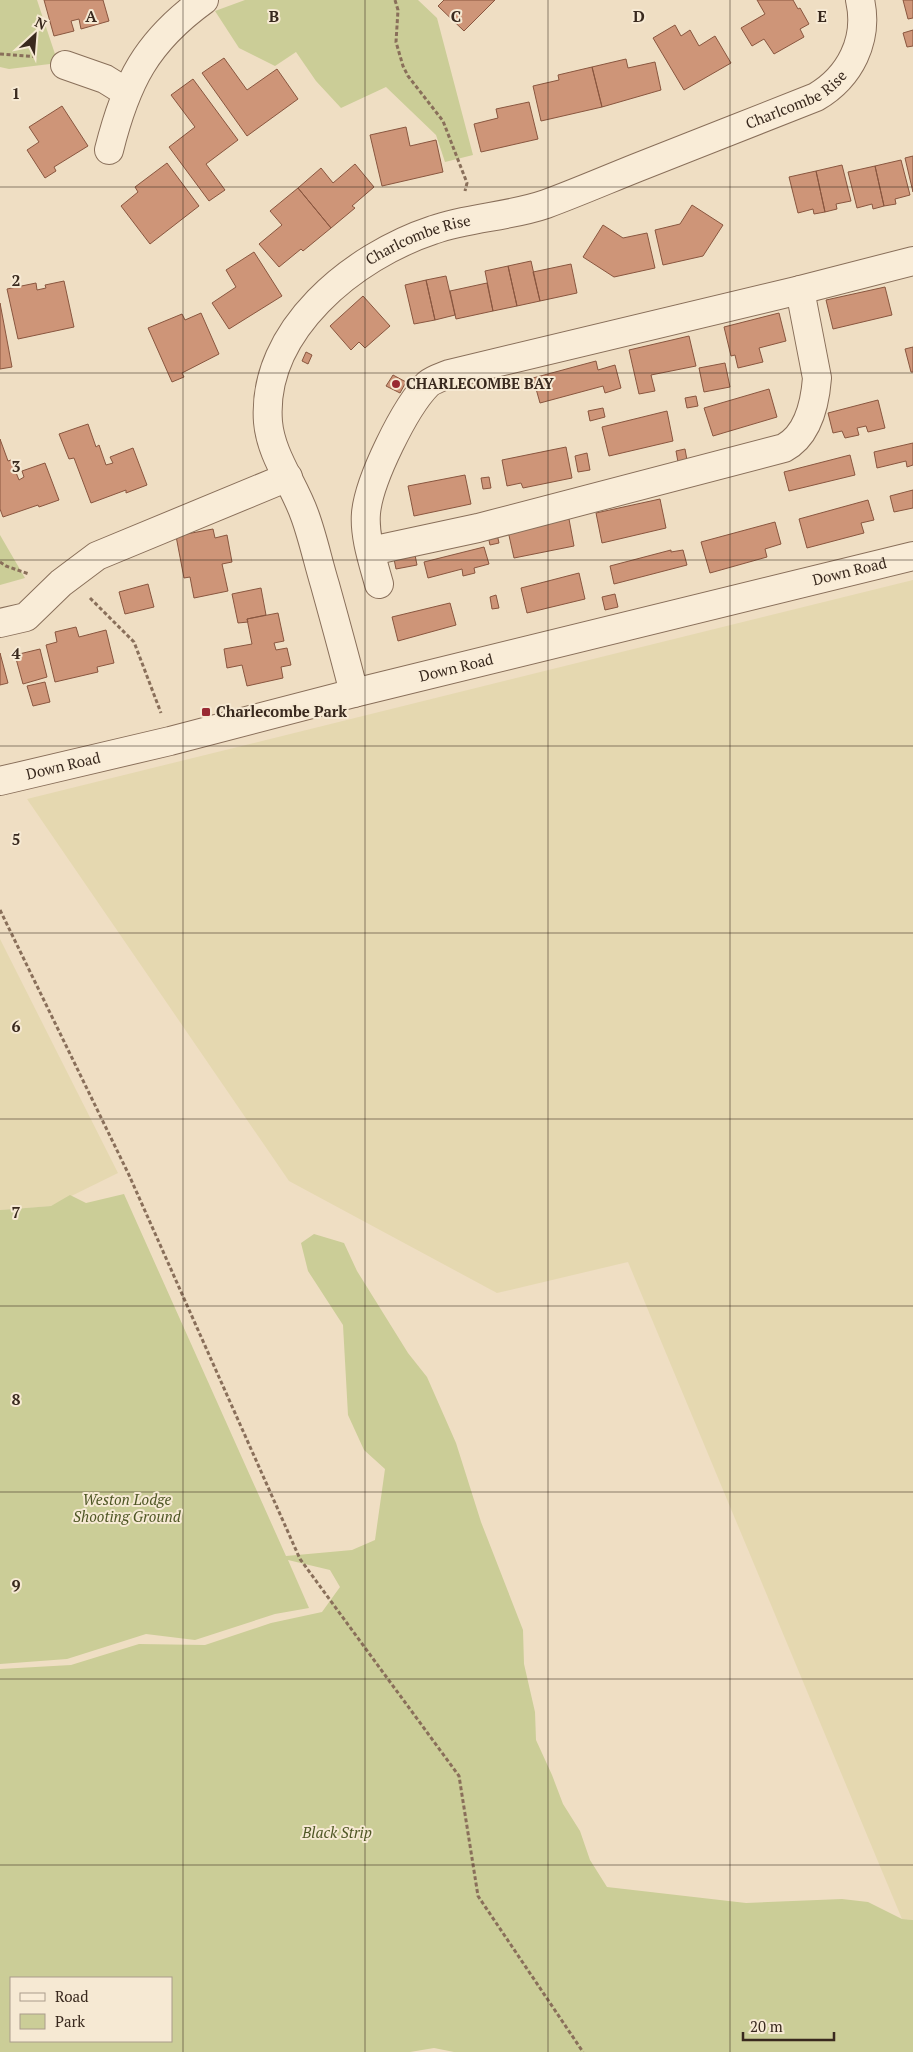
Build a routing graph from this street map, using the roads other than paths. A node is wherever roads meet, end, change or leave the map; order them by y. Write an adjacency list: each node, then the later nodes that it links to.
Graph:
1 (204, 0): 4 (street)
2 (860, 0): 8 (street, Charlcombe Rise)
3 (65, 65): 4 (street)
4 (126, 92): 5 (street)
5 (109, 150)
6 (913, 261): 7 (street)
7 (800, 290): 9 (street); 9 (street)
8 (288, 477): 12 (street); 13 (street, Charlcombe Rise)
9 (371, 551): 11 (street)
10 (913, 556): 13 (street, Down Road)
11 (379, 584)
12 (0, 623)
13 (354, 693): 14 (street, Down Road)
14 (0, 781)

